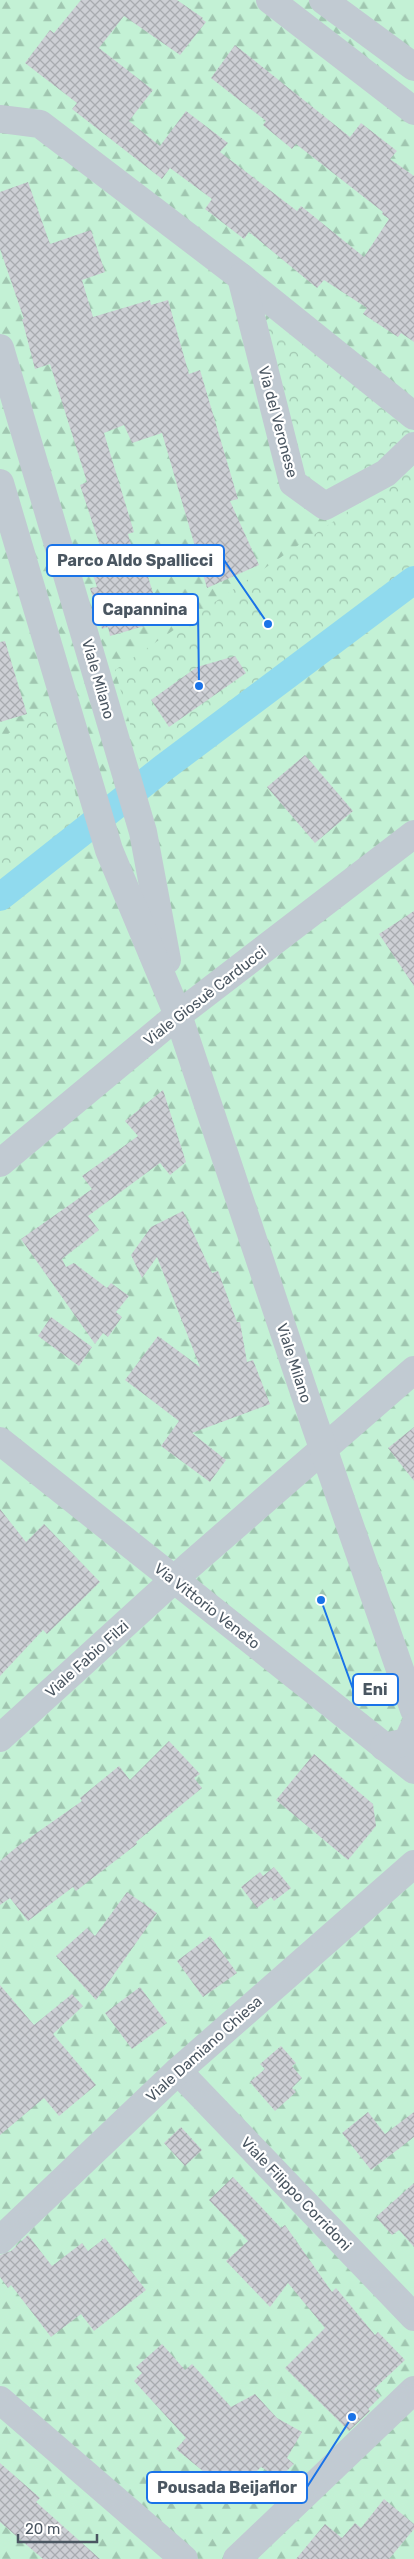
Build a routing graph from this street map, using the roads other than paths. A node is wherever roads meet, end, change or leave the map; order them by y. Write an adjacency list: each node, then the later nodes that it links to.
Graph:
1 (270, 0): 4 (street)
2 (323, 0): 3 (street)
3 (414, 67)
4 (414, 111)
5 (0, 119): 6 (street)
6 (241, 276): 8 (street); 9 (street, Via del Veronese)
7 (0, 348): 12 (street, Viale Milano)
8 (414, 416)
9 (414, 446)
10 (0, 483): 12 (street, Viale Milano)
11 (414, 834): 12 (street, Viale Giosuè Carducci)
12 (178, 1015): 13 (street, Viale Giosuè Carducci); 16 (street, Viale Milano)
13 (0, 1163)
14 (414, 1370): 16 (street, Viale Fabio Filzi)
15 (0, 1441): 17 (street, Via Vittorio Veneto)
16 (323, 1449): 17 (street, Viale Fabio Filzi); 18 (street, Viale Milano)
17 (175, 1581): 20 (street, Viale Fabio Filzi); 21 (street, Via Vittorio Veneto)
18 (414, 1710)
19 (414, 1727): 21 (street)
20 (0, 1738)
21 (384, 1747): 22 (street, Via Vittorio Veneto)
22 (414, 1770)
23 (414, 1864): 24 (street, Viale Damiano Chiesa)
24 (178, 2071): 25 (street, Viale Damiano Chiesa); 26 (street, Viale Filippo Corridoni)
25 (0, 2240)
26 (414, 2317)
27 (414, 2390): 30 (street)
28 (0, 2400): 29 (street)
29 (184, 2559)
30 (237, 2559)

